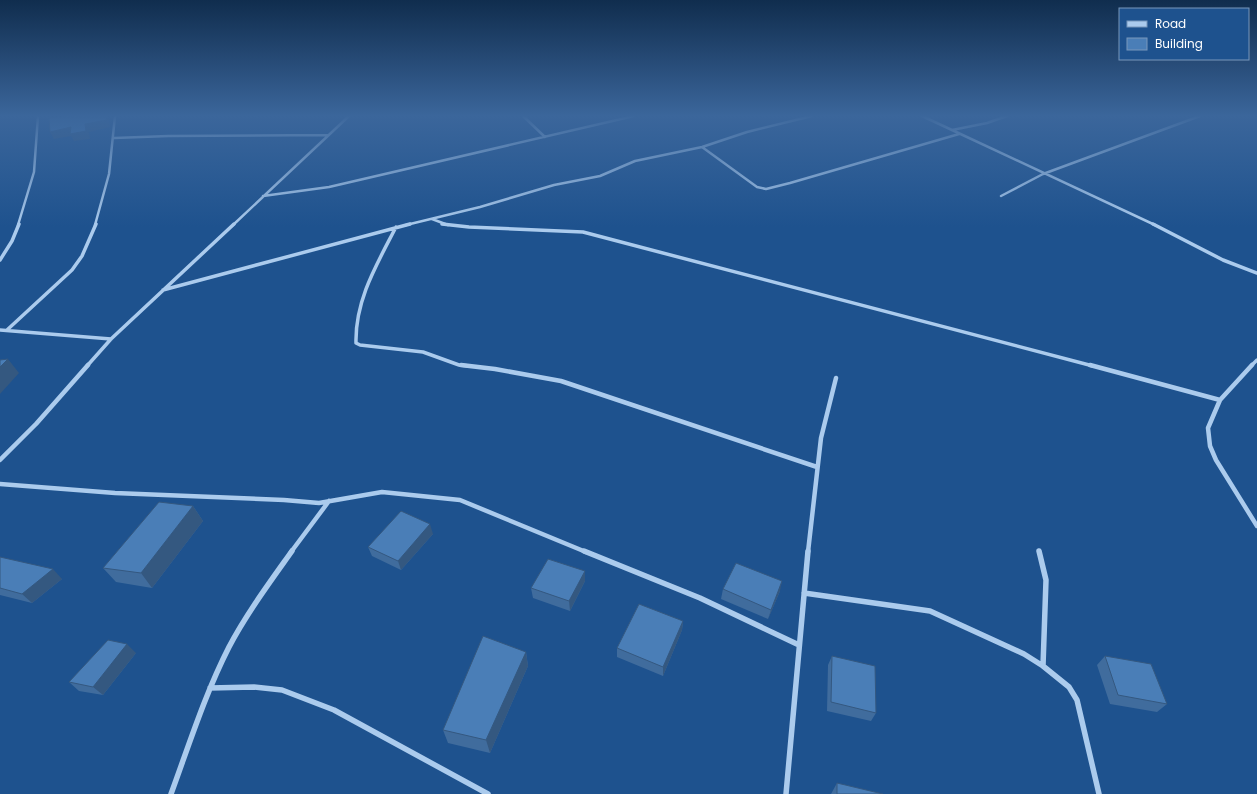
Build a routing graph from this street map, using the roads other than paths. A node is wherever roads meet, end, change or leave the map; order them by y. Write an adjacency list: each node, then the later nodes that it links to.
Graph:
1 (35, 153): 15 (street)
2 (111, 153): 19 (street)
3 (309, 153): 11 (street)
4 (476, 153): 11 (street)
5 (670, 153): 13 (street)
6 (711, 153): 7 (street)
7 (889, 153)
8 (999, 153): 10 (street)
9 (1100, 153): 10 (street)
10 (1043, 174): 12 (street); 16 (street)
11 (262, 196): 17 (street)
12 (1001, 196)
13 (432, 219): 14 (street); 23 (street)
14 (396, 227): 17 (street); 25 (street)
15 (0, 260)
16 (1257, 273)
17 (163, 290): 20 (street)
18 (0, 330): 19 (street)
19 (7, 330): 20 (street)
20 (111, 339): 24 (street)
21 (1257, 360): 23 (street)
22 (836, 378): 25 (street)
23 (1220, 400): 28 (street)
24 (0, 460)
25 (817, 467): 30 (street)
26 (0, 484): 27 (street)
27 (329, 501): 31 (street); 33 (street)
28 (1257, 526)
29 (1039, 551): 32 (street)
30 (804, 593): 31 (street); 32 (street)
31 (799, 644): 36 (street)
32 (1044, 666): 37 (street)
33 (210, 688): 34 (street); 35 (street)
34 (171, 794)
35 (487, 794)
36 (786, 794)
37 (1099, 794)

